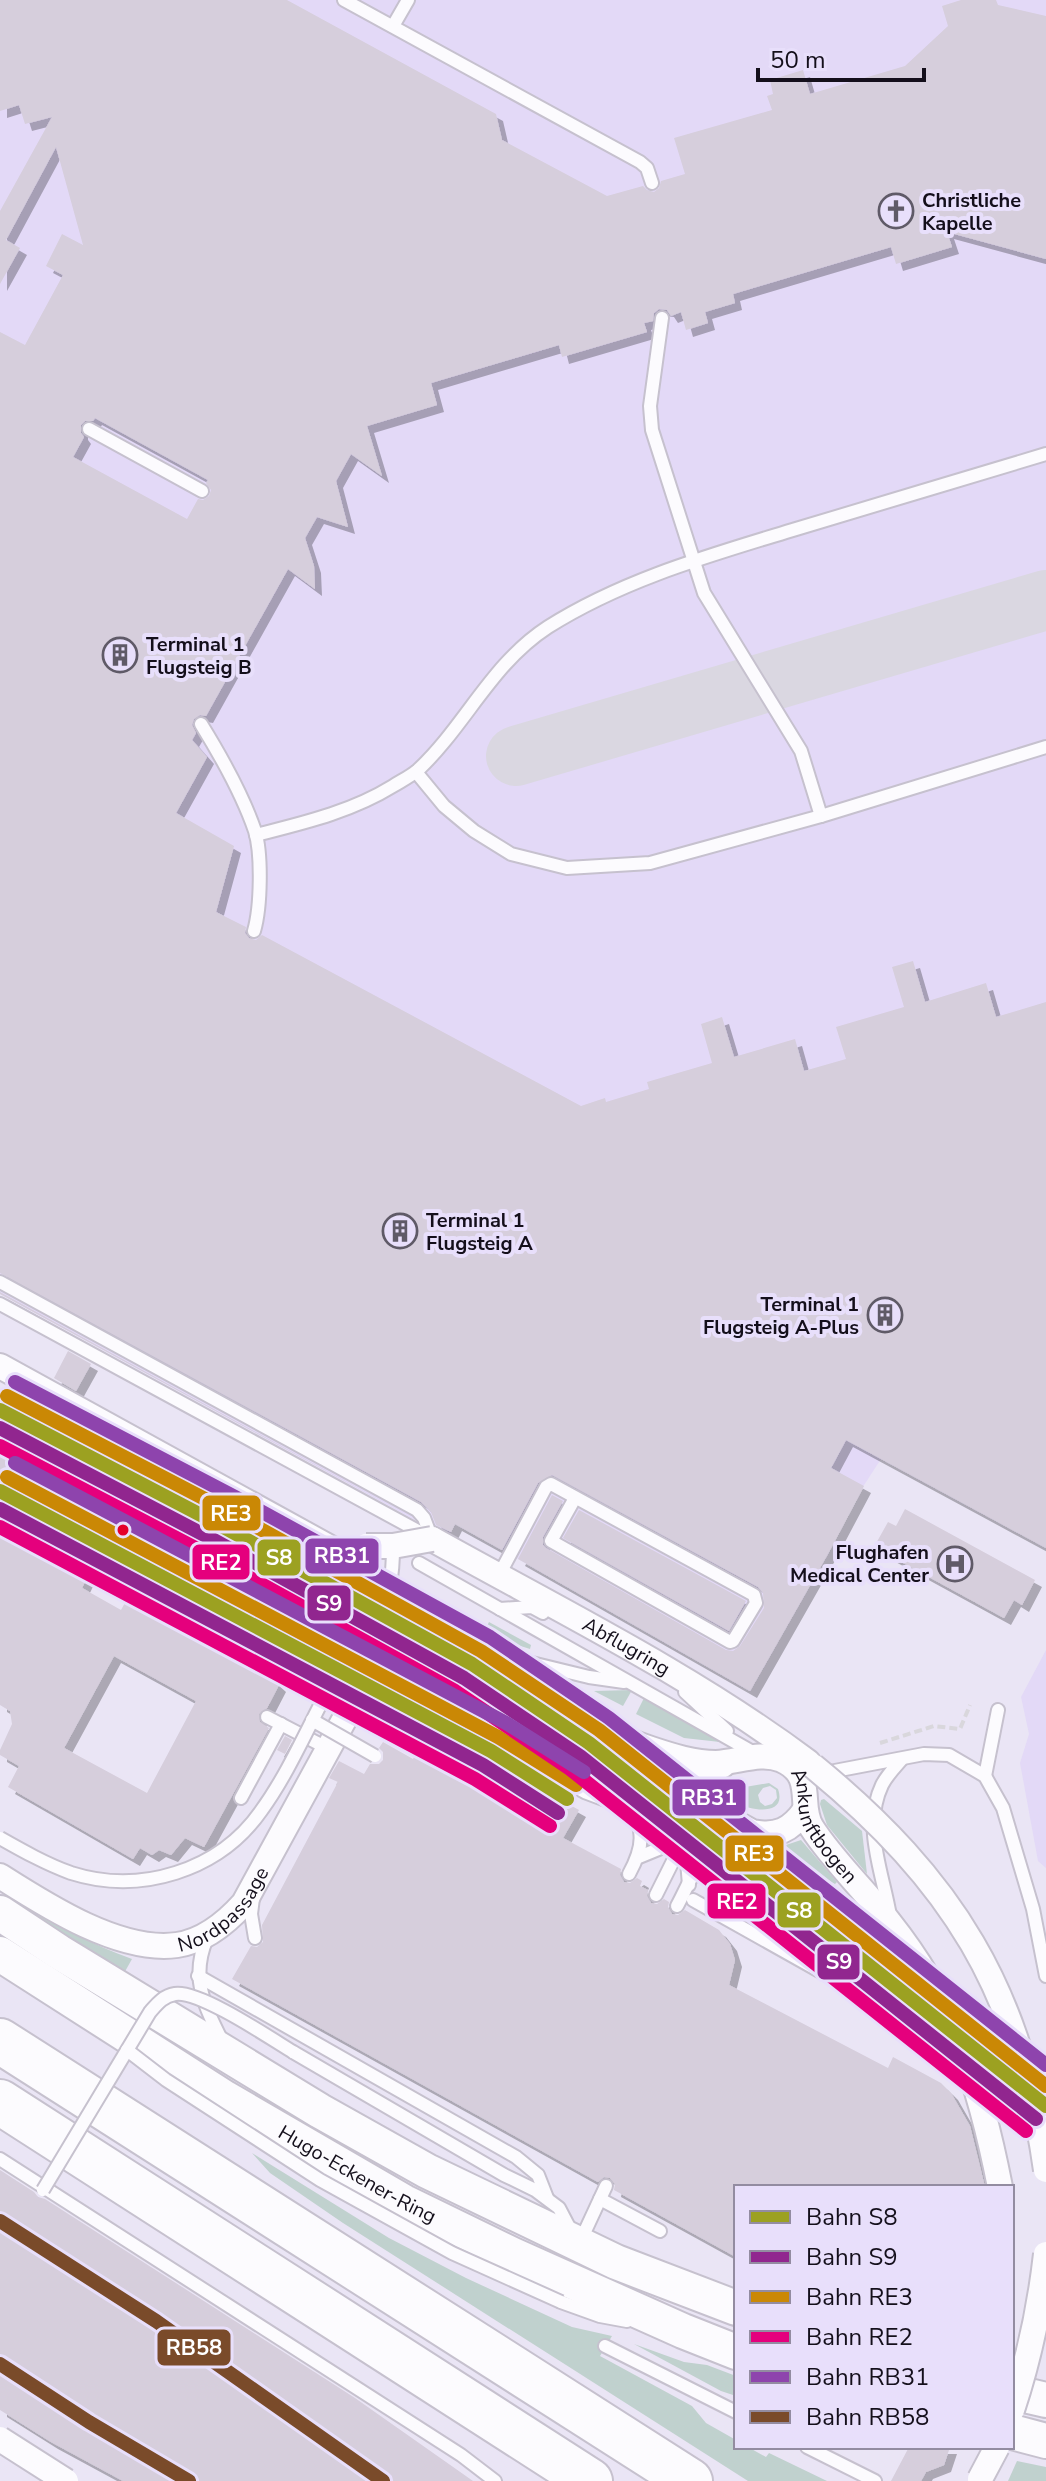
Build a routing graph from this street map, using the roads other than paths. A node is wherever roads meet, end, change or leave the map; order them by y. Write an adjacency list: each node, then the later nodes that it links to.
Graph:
1 (344, 0): 3 (lane)
2 (408, 0): 3 (lane)
3 (393, 26): 4 (lane)
4 (652, 183)
5 (662, 318): 9 (lane)
6 (89, 429): 8 (lane)
7 (1046, 454): 9 (lane)
8 (202, 491)
9 (693, 560): 12 (lane); 13 (lane)
10 (201, 724): 14 (lane)
11 (1046, 747): 13 (lane)
12 (416, 772): 13 (lane); 14 (lane)
13 (821, 816)
14 (256, 835): 15 (lane)
15 (254, 931)
16 (0, 1282): 21 (lane)
17 (0, 1304): 21 (lane)
18 (1, 1359): 22 (street); 28 (street, Ankunftbogen)
19 (575, 1498): 19 (lane); 25 (lane)
20 (0, 1513): 29 (lane)
21 (432, 1539): 23 (street, bridge); 25 (street, Abflugring)
22 (366, 1546): 23 (street, bridge); 27 (lane, bridge)
23 (393, 1546): 27 (lane, bridge)
24 (419, 1563): 26 (lane)
25 (499, 1575): 73 (street, Abflugring, bridge)
26 (500, 1609): 30 (lane); 38 (lane)
27 (354, 1644): 34 (lane, bridge)
28 (460, 1647): 30 (lane); 38 (street, Ankunftbogen)
29 (436, 1665): 31 (lane); 37 (lane)
30 (635, 1684): 38 (lane)
31 (356, 1698): 36 (street, Nordpassage); 37 (street)
32 (998, 1710): 42 (lane)
33 (267, 1717): 35 (lane)
34 (312, 1720): 39 (lane, bridge); 47 (lane, bridge)
35 (281, 1724): 36 (lane); 44 (lane)
36 (329, 1749): 53 (street, Nordpassage)
37 (520, 1750): 45 (street)
38 (744, 1754): 41 (street, Ankunftbogen); 43 (street)
39 (375, 1756)
40 (902, 1759): 41 (lane); 42 (lane); 60 (lane)
41 (796, 1772): 46 (street, Ankunftbogen)
42 (985, 1776): 58 (lane)
43 (665, 1792): 45 (street); 46 (street); 48 (lane)
44 (241, 1798)
45 (632, 1800): 50 (lane)
46 (805, 1810): 60 (street, Ankunftbogen)
47 (0, 1838)
48 (685, 1838): 49 (lane); 50 (lane); 54 (lane); 55 (lane)
49 (749, 1856): 54 (lane); 64 (lane)
50 (639, 1857): 51 (lane)
51 (629, 1874)
52 (0, 1876): 61 (street, Nordpassage)
53 (258, 1880): 61 (street, Nordpassage); 62 (lane)
54 (689, 1885): 57 (lane)
55 (656, 1895)
56 (693, 1900): 70 (lane)
57 (677, 1906)
58 (1040, 1909): 66 (lane)
59 (0, 1913): 69 (street, Hugo-Eckener-Ring)
60 (891, 1923): 64 (street, Ankunftbogen)
61 (209, 1932): 65 (lane)
62 (255, 1938)
63 (0, 1954): 83 (street, Hugo-Eckener-Ring)
64 (920, 1965): 70 (street, Ankunftbogen)
65 (198, 1976): 69 (lane); 77 (lane)
66 (1046, 1976)
67 (0, 2041): 101 (highway)
68 (127, 2050): 76 (lane, bridge); 77 (lane, bridge); 83 (lane, bridge)
69 (229, 2055): 80 (street, Hugo-Eckener-Ring)
70 (975, 2079): 74 (street, Ankunftbogen)
71 (0, 2102): 100 (highway)
72 (0, 2159): 99 (lane)
73 (1046, 2170)
74 (1000, 2185)
75 (606, 2186): 78 (lane)
76 (43, 2190)
77 (547, 2198): 80 (lane)
78 (600, 2199): 79 (lane); 80 (lane)
79 (660, 2231)
80 (578, 2245): 82 (street, Hugo-Eckener-Ring)
81 (1046, 2254): 88 (street, bridge)
82 (734, 2307)
83 (683, 2331): 85 (street, Hugo-Eckener-Ring)
84 (605, 2346): 89 (lane)
85 (734, 2351)
86 (1014, 2392): 87 (street)
87 (1046, 2400)
88 (1014, 2404)
89 (734, 2411)
90 (1014, 2433): 92 (street)
91 (0, 2441): 97 (street, bridge); 98 (lane)
92 (1046, 2441)
93 (811, 2449): 102 (lane)
94 (986, 2449): 96 (street, bridge)
95 (996, 2449): 96 (street, bridge)
96 (979, 2480)
97 (66, 2481)
98 (74, 2481)
99 (495, 2481)
100 (590, 2481)
101 (690, 2481)
102 (875, 2481)

